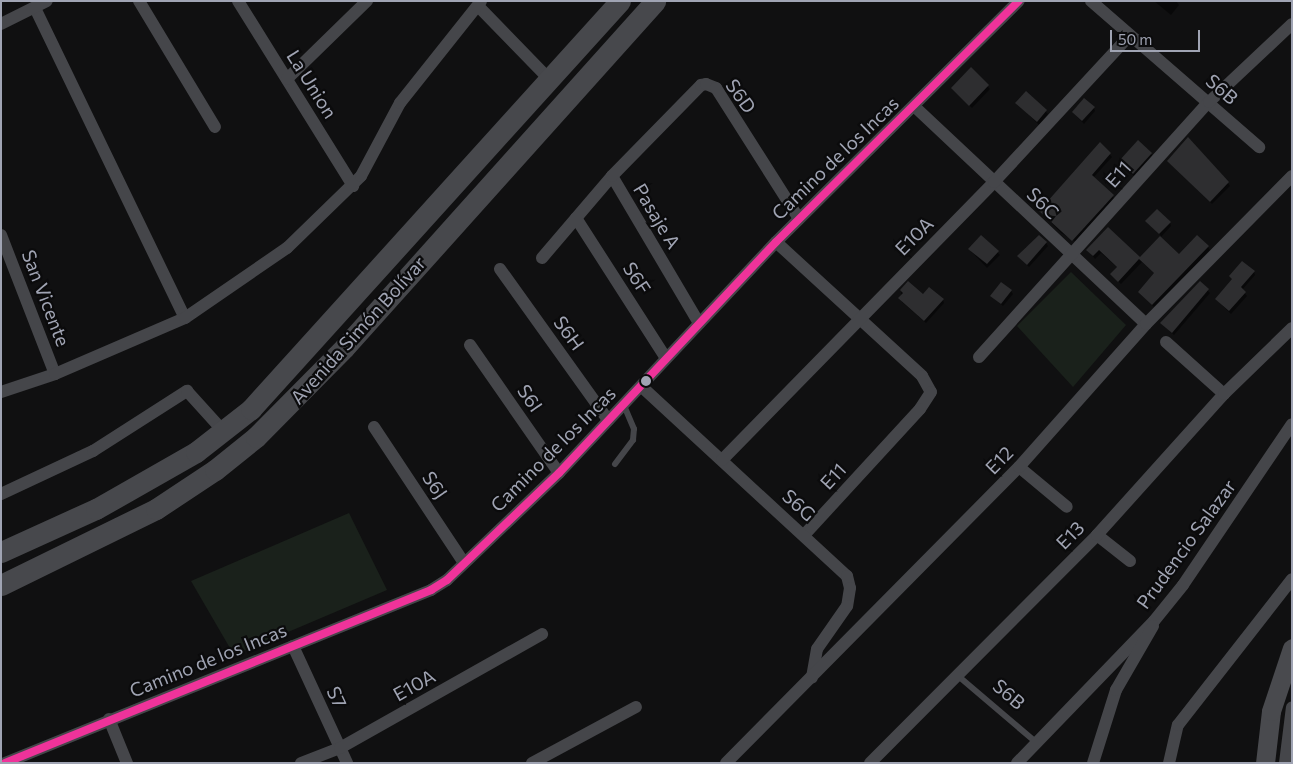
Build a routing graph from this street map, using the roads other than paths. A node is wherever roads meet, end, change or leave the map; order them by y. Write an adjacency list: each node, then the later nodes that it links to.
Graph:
1 (139, 1): 17 (street)
2 (238, 1): 13 (street, La Union)
3 (366, 1): 13 (street)
4 (620, 1): 14 (highway, Avenida Simón Bolívar)
5 (655, 1): 60 (highway, Avenida Simón Bolívar)
6 (1019, 1): 16 (street, Camino de los Incas)
7 (1091, 1): 12 (street, S6B)
8 (41, 4): 10 (street); 30 (street)
9 (480, 4): 14 (street); 22 (street)
10 (1, 24)
11 (1292, 24): 15 (street, E11)
12 (1130, 35): 15 (street, S6B); 21 (street, E10A)
13 (287, 79): 22 (street, La Union)
14 (550, 80): 47 (highway, Avenida Simón Bolívar)
15 (1210, 102): 18 (street, S6B); 27 (street, E11)
16 (915, 107): 21 (street, S6C); 24 (street, Camino de los Incas)
17 (215, 128)
18 (1259, 147)
19 (612, 176): 23 (street, Pasaje A); 24 (street, S6D); 32 (street, Pasaje A)
20 (1291, 178): 33 (street, E12)
21 (994, 182): 27 (street, S6C); 31 (street, E10A)
22 (353, 186): 30 (street)
23 (576, 218): 28 (street, Pasaje A); 38 (street, S6F)
24 (800, 219): 26 (street, Camino de los Incas)
25 (1, 235): 39 (street, San Vicente)
26 (776, 242): 31 (street); 32 (street, Camino de los Incas)
27 (1070, 255): 33 (street, S6C); 37 (street, E11)
28 (542, 258)
29 (500, 269): 44 (street, S6H)
30 (185, 318): 39 (street)
31 (860, 319): 48 (street, E10A); 55 (street, E11)
32 (699, 323): 38 (street, Camino de los Incas)
33 (1146, 324): 50 (street, E12)
34 (1292, 328): 42 (street, E13)
35 (1166, 342): 42 (street)
36 (470, 345): 51 (street, S6I)
37 (979, 357)
38 (666, 358): 40 (street, Camino de los Incas)
39 (55, 374): 41 (street)
40 (642, 387): 43 (street, Camino de los Incas); 48 (street, S6G)
41 (1, 392)
42 (1224, 394): 54 (street, E13)
43 (624, 405): 44 (street, Camino de los Incas); 49 (lane)
44 (608, 420): 51 (street, Camino de los Incas)
45 (1292, 424): 61 (street, Prudencio Salazar)
46 (374, 427): 58 (street, S6J)
47 (224, 432): 52 (street); 56 (highway, Avenida Simón Bolívar)
48 (722, 460): 55 (street, S6G)
49 (615, 464)
50 (1019, 467): 53 (street); 66 (street, E12)
51 (559, 473): 58 (street, Camino de los Incas)
52 (1, 494)
53 (1067, 507)
54 (1097, 534): 57 (street); 65 (street, E13)
55 (804, 535): 66 (street, S6G)
56 (1, 552)
57 (1130, 561)
58 (464, 563): 63 (street, Camino de los Incas)
59 (1292, 579): 81 (street)
60 (1, 585)
61 (1154, 621): 70 (street, Prudencio Salazar); 80 (street)
62 (542, 634): 71 (street, E10A)
63 (293, 646): 69 (street, Camino de los Incas); 71 (street, S7)
64 (1292, 648): 82 (main road)
65 (956, 674): 70 (lane, S6B); 78 (street, E13)
66 (812, 678): 77 (street, E12)
67 (636, 707): 76 (street)
68 (1292, 707): 83 (street)
69 (109, 719): 72 (street, Camino de los Incas); 73 (street)
70 (1037, 743): 79 (street, Prudencio Salazar)
71 (340, 748): 74 (street, E10A); 75 (street, S7)
72 (5, 763)
73 (127, 763)
74 (301, 763)
75 (347, 763)
76 (532, 763)
77 (726, 763)
78 (870, 763)
79 (1017, 763)
80 (1093, 763)
81 (1169, 763)
82 (1265, 763)
83 (1285, 763)

